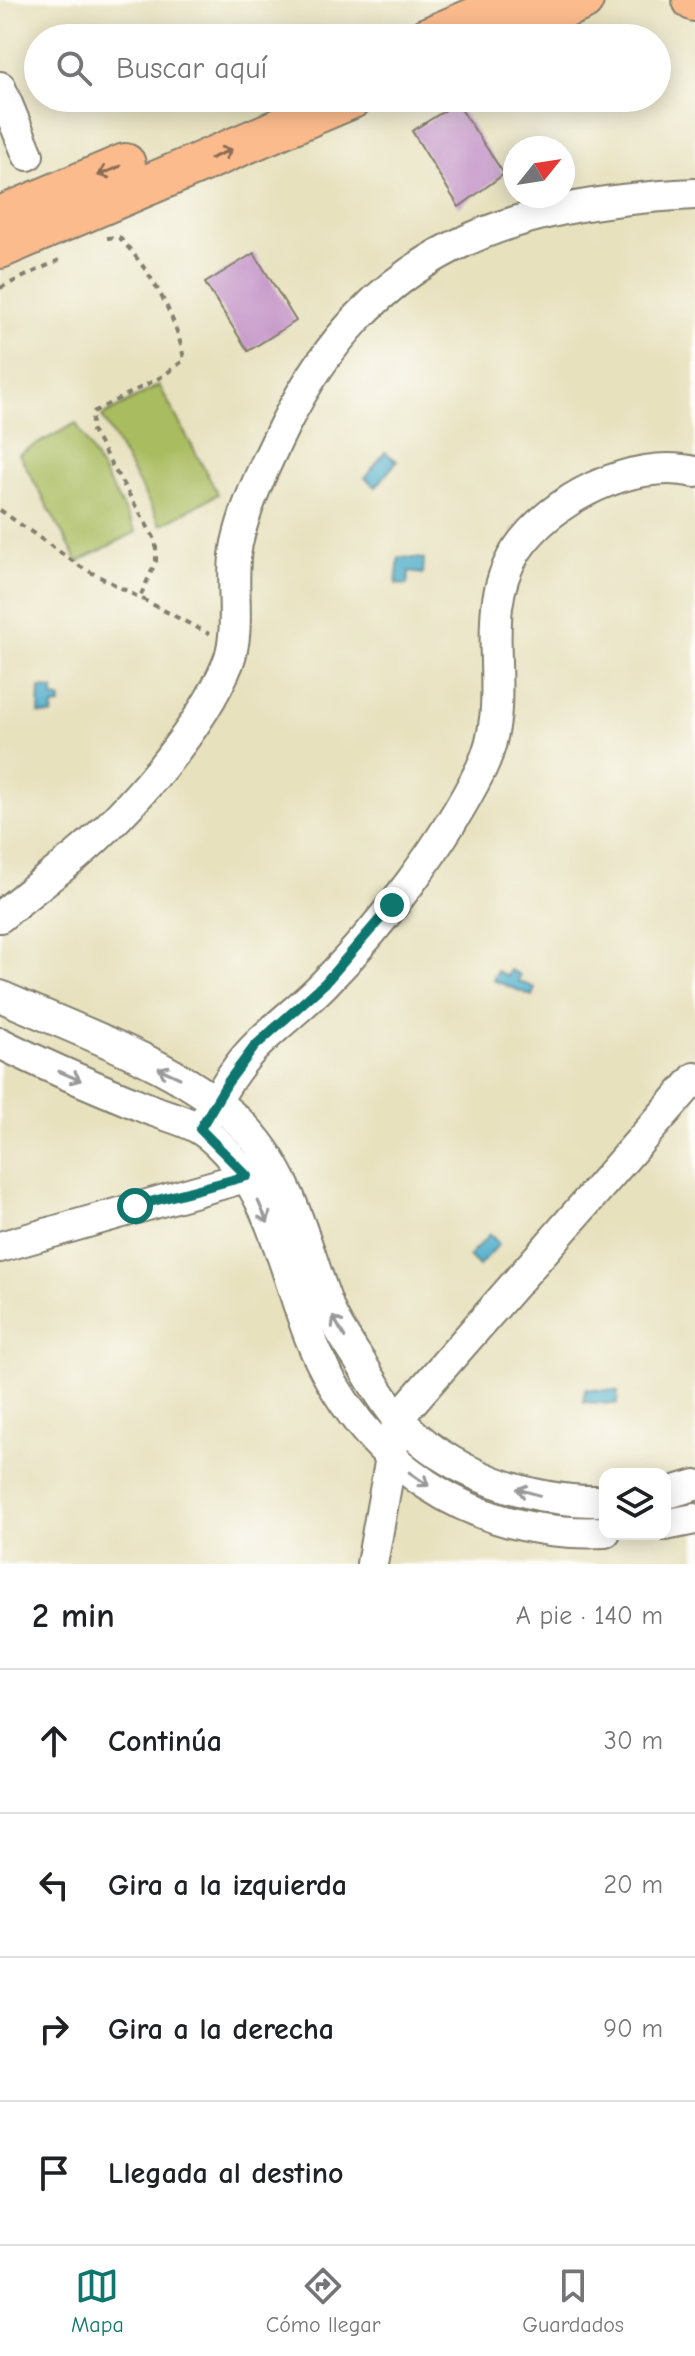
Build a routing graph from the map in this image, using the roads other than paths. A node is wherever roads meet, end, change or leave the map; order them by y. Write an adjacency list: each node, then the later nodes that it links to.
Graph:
1 (518, 0): 3 (main road)
2 (583, 0): 4 (main road)
3 (461, 24)
4 (526, 24)
5 (0, 87): 8 (street)
6 (251, 112): 10 (main road, one-way to 10)
7 (319, 112): 11 (main road, one-way to 7)
8 (28, 155)
9 (695, 194): 13 (street)
10 (0, 217)
11 (0, 248)
12 (695, 472): 17 (street)
13 (0, 917)
14 (0, 996): 17 (street, one-way to 14)
15 (0, 1043): 18 (street, one-way to 18)
16 (695, 1078): 21 (street)
17 (216, 1102): 18 (street); 19 (street)
18 (200, 1129): 19 (street)
19 (261, 1173): 20 (street); 21 (street, one-way to 19); 22 (street, one-way to 22)
20 (0, 1247)
21 (398, 1418): 22 (street); 25 (street, one-way to 21)
22 (388, 1458): 28 (street, one-way to 28); 29 (street)
23 (695, 1485): 24 (street)
24 (671, 1492)
25 (599, 1501)
26 (695, 1519): 27 (street)
27 (671, 1524)
28 (599, 1532)
29 (372, 1564)

